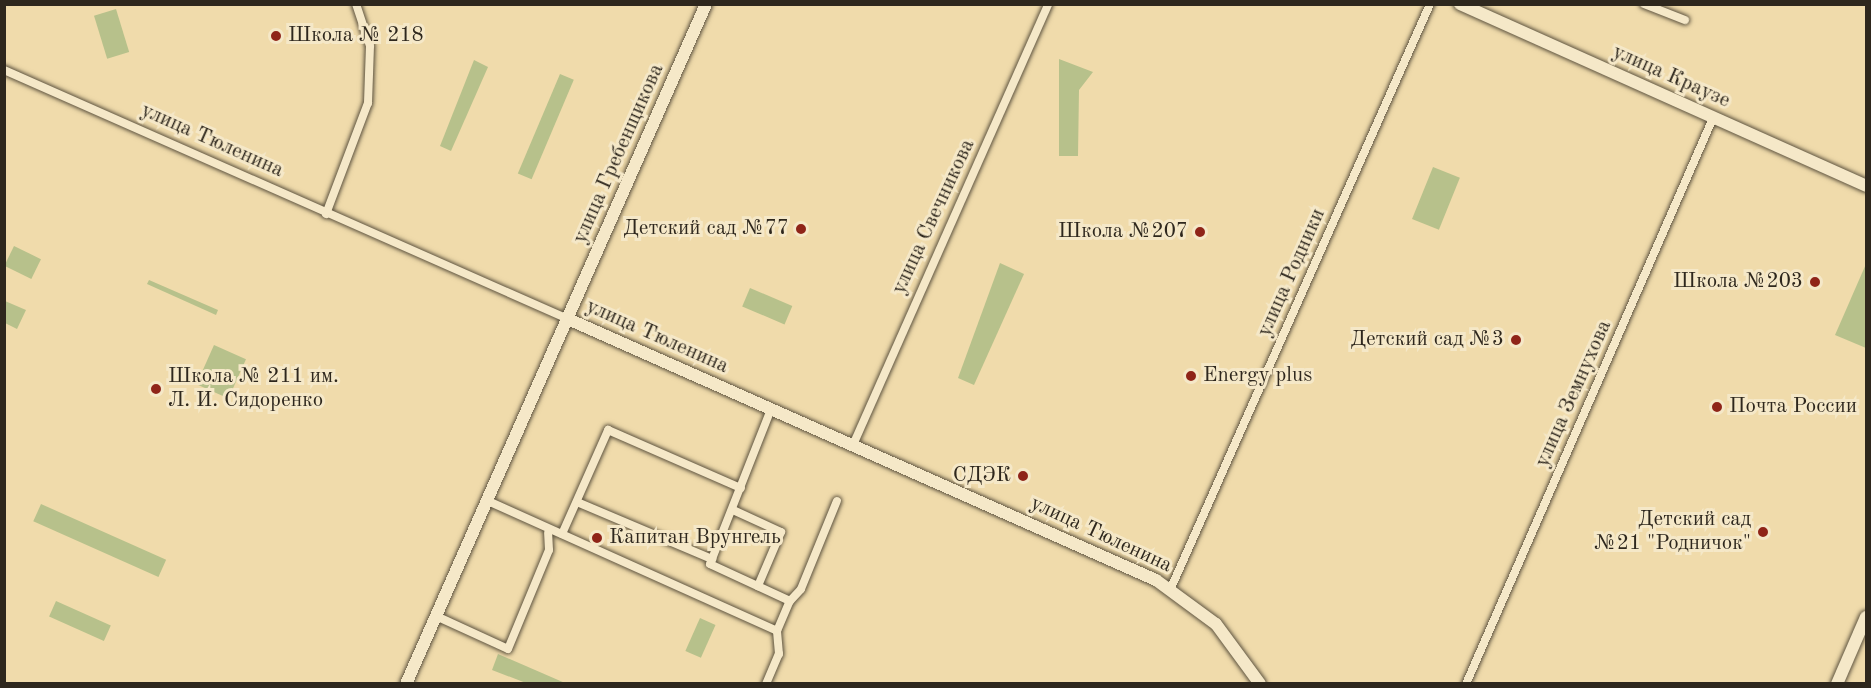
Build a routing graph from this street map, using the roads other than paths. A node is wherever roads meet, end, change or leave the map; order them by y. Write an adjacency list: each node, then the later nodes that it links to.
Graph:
1 (356, 4): 11 (street)
2 (706, 4): 12 (street, улица Гребенщикова)
3 (1048, 4): 14 (street, улица Свечникова)
4 (1430, 4): 24 (street, улица Родники)
5 (1460, 4): 9 (street, улица Краузе)
6 (1644, 4): 7 (street)
7 (1685, 20)
8 (4, 70): 11 (street, улица Тюленина)
9 (1713, 118): 10 (street, улица Краузе); 32 (street, улица Земнухова)
10 (1866, 186)
11 (326, 214): 12 (street, улица Тюленина)
12 (568, 319): 13 (street, улица Тюленина); 16 (street, улица Гребенщикова)
13 (771, 409): 14 (street, улица Тюленина); 15 (street)
14 (853, 444): 24 (street, улица Тюленина)
15 (741, 488): 18 (street); 19 (street)
16 (488, 501): 21 (street); 26 (street, улица Гребенщикова)
17 (837, 501): 25 (street)
18 (577, 502): 21 (street); 22 (street)
19 (734, 510): 22 (street); 23 (street)
20 (548, 533): 26 (street)
21 (562, 534): 28 (street)
22 (712, 559): 23 (street)
23 (758, 586): 25 (street)
24 (1171, 588): 31 (street, улица Тюленина)
25 (789, 601): 28 (street)
26 (436, 616): 29 (street, улица Гребенщикова)
27 (1866, 617): 33 (street)
28 (777, 631): 30 (street)
29 (406, 684)
30 (766, 684)
31 (1260, 684)
32 (1466, 684)
33 (1837, 684)

